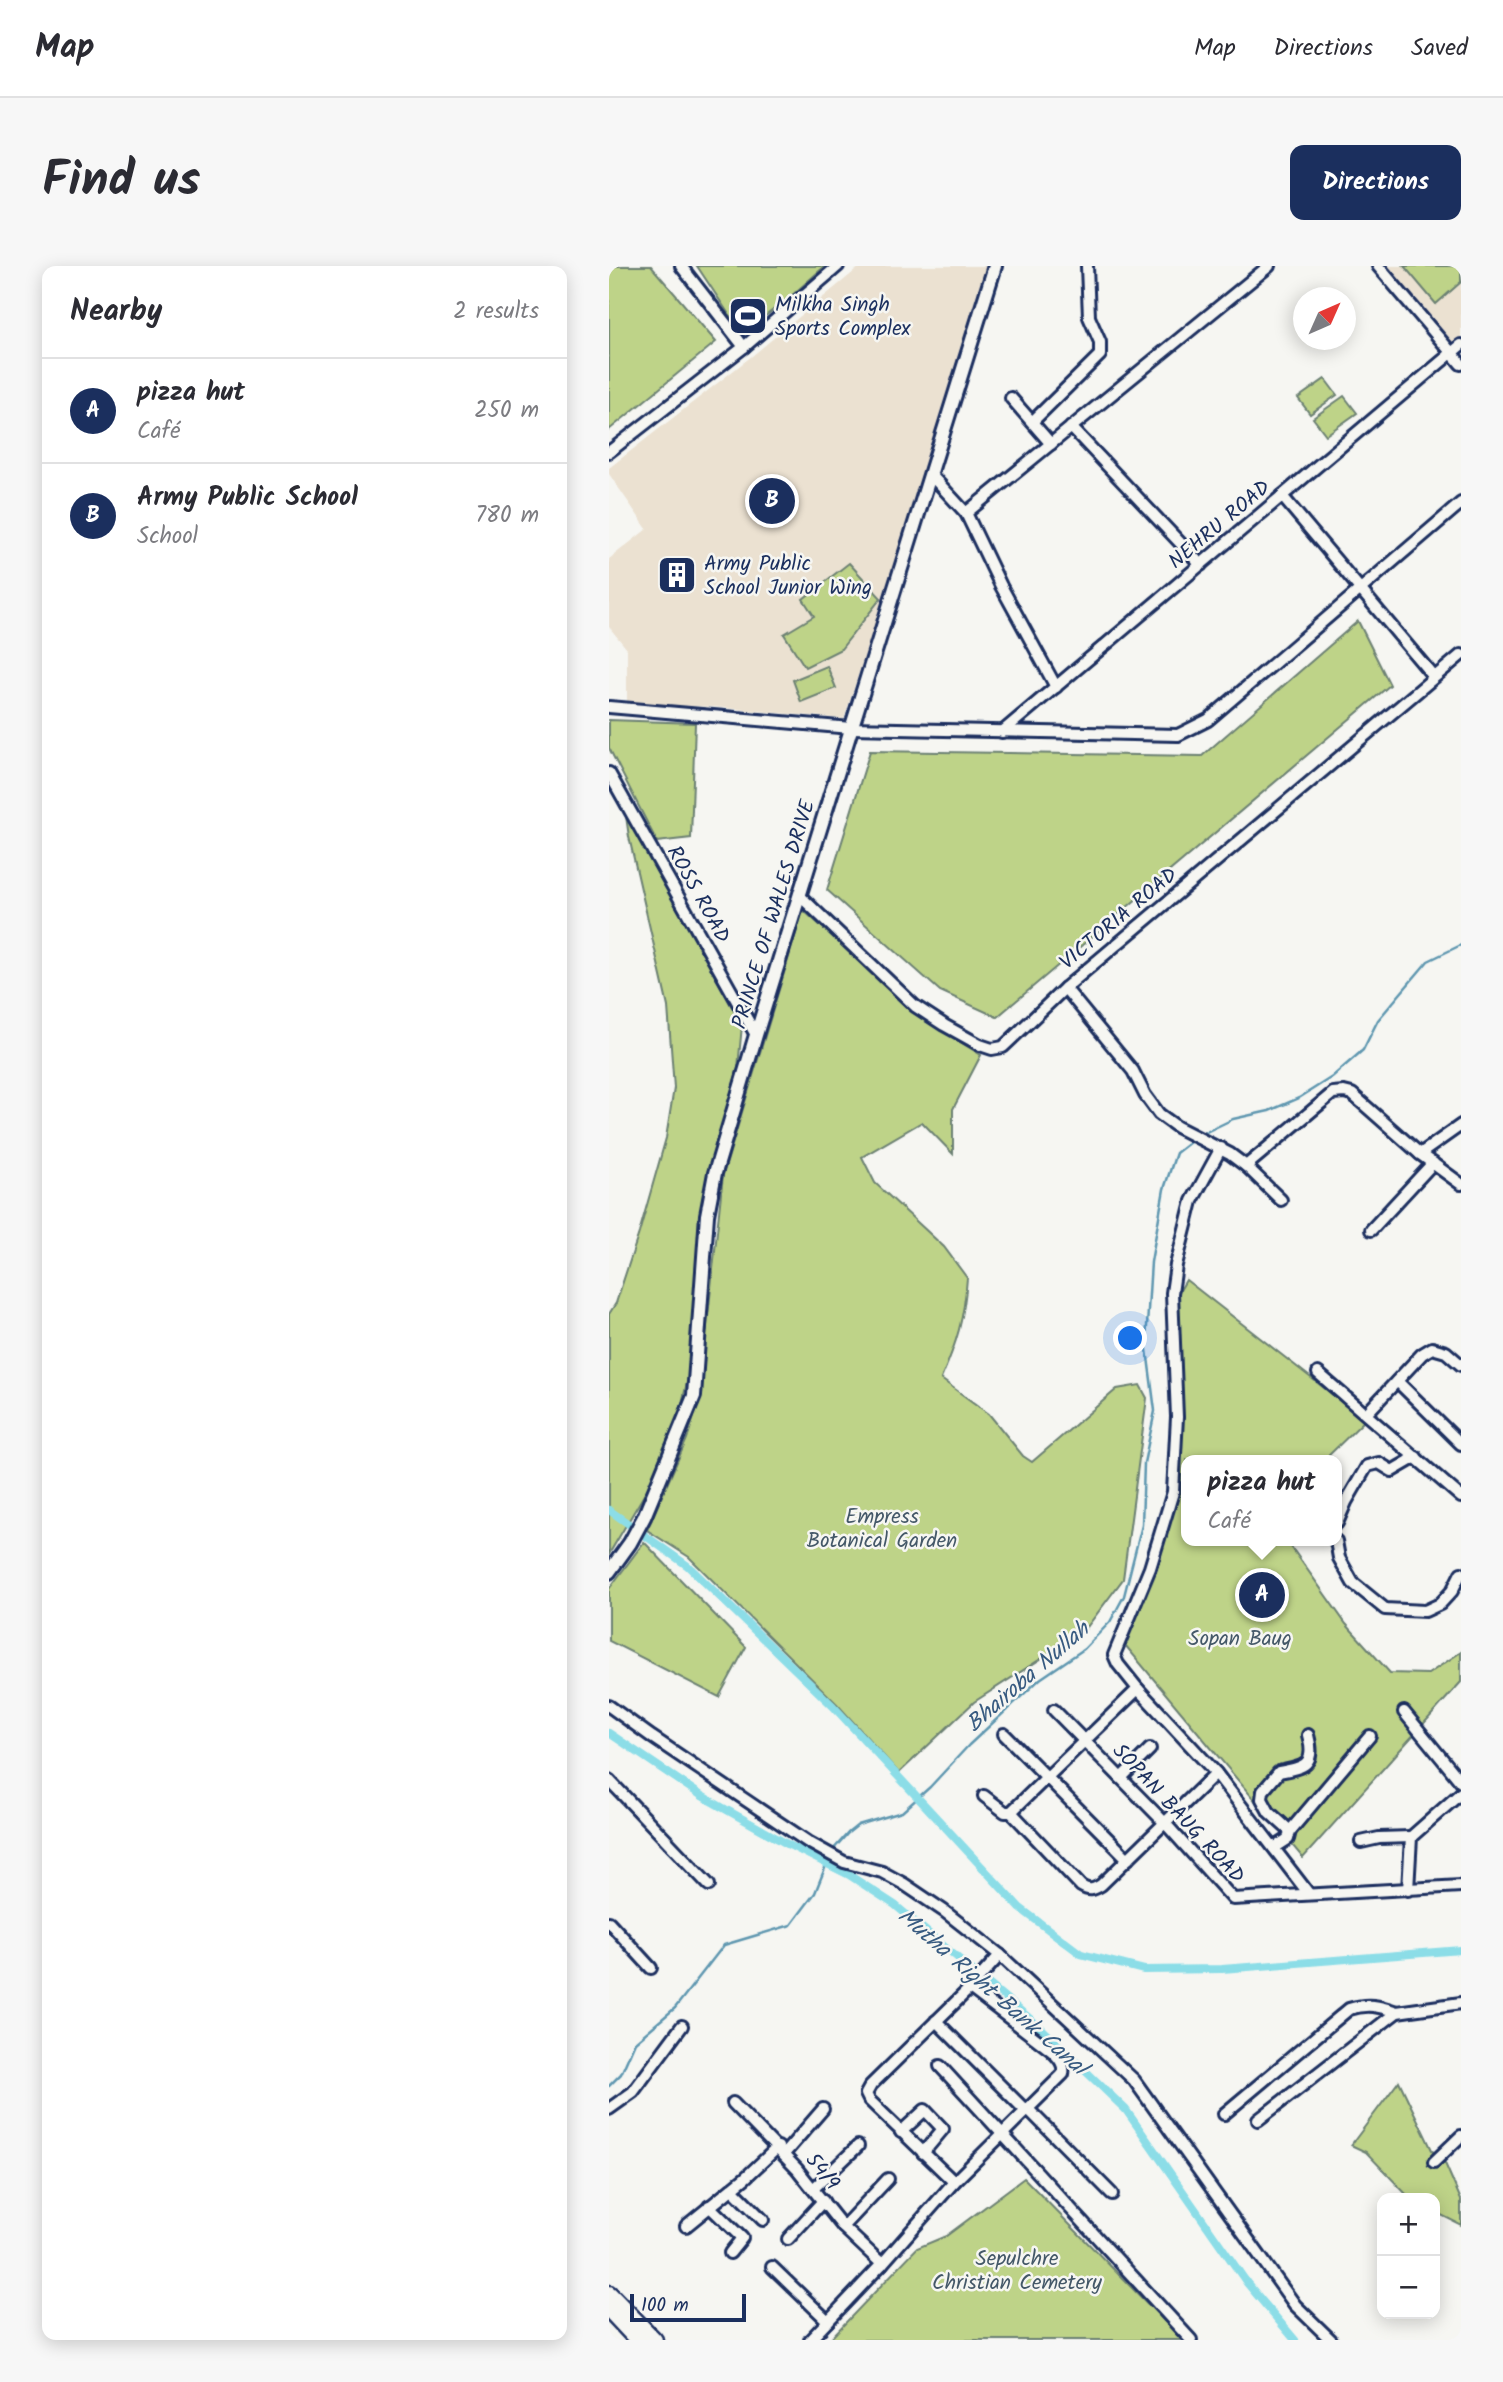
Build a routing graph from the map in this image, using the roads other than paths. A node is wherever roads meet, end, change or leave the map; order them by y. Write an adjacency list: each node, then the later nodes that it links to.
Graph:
1 (681, 266): 7 (street)
2 (838, 266): 7 (street)
3 (995, 266): 15 (main road, PRINCE OF WALES DRIVE)
4 (1087, 266): 11 (street)
5 (1269, 266): 12 (street)
6 (1378, 266): 8 (street)
7 (744, 347): 14 (street)
8 (1456, 349): 9 (street); 16 (street, NEHRU ROAD)
9 (1461, 364)
10 (1011, 398): 11 (street)
11 (1033, 421): 13 (street)
12 (1071, 427): 13 (street); 19 (street)
13 (1051, 444): 18 (street)
14 (609, 452)
15 (930, 474): 18 (street); 25 (main road, PRINCE OF WALES DRIVE)
16 (1282, 496): 19 (street, NEHRU ROAD); 20 (street)
17 (1461, 503): 20 (street)
18 (966, 513): 23 (street)
19 (1201, 565): 23 (street, NEHRU ROAD)
20 (1360, 589): 22 (street); 26 (street)
21 (1461, 655): 22 (street, VICTORIA ROAD)
22 (1434, 677): 29 (street, VICTORIA ROAD)
23 (1056, 687): 26 (street, NEHRU ROAD)
24 (609, 707): 25 (street)
25 (852, 728): 26 (street); 28 (main road, PRINCE OF WALES DRIVE)
26 (1002, 732)
27 (609, 773): 30 (street, ROSS ROAD)
28 (799, 895): 29 (street, VICTORIA ROAD); 30 (main road, PRINCE OF WALES DRIVE)
29 (1065, 988): 32 (street)
30 (756, 1035): 48 (main road, PRINCE OF WALES DRIVE)
31 (1461, 1125): 33 (street)
32 (1216, 1146): 35 (street); 50 (street)
33 (1420, 1154): 34 (street); 35 (street)
34 (1433, 1163): 36 (street); 38 (street)
35 (1246, 1166): 37 (street)
36 (1461, 1184)
37 (1281, 1200)
38 (1370, 1230)
39 (1461, 1365): 41 (street)
40 (1318, 1373): 42 (street)
41 (1397, 1381): 42 (street); 43 (street)
42 (1366, 1414): 44 (street)
43 (1461, 1444)
44 (1416, 1457): 45 (street); 46 (street)
45 (1461, 1497)
46 (1342, 1511)
47 (1337, 1546): 49 (street)
48 (609, 1572)
49 (1461, 1573)
50 (1138, 1689): 57 (street); 59 (street)
51 (609, 1706): 80 (street)
52 (1054, 1710): 57 (street, SOPAN BAUG ROAD)
53 (1404, 1712): 63 (street)
54 (1004, 1734): 60 (street)
55 (1308, 1735): 69 (street)
56 (1370, 1736): 69 (street)
57 (1084, 1740): 60 (street); 61 (street, SOPAN BAUG ROAD)
58 (1150, 1749): 61 (street)
59 (1216, 1773): 67 (street); 73 (street)
60 (1046, 1776): 66 (street); 74 (street)
61 (1121, 1778): 67 (street, SOPAN BAUG ROAD)
62 (609, 1780): 75 (street)
63 (1461, 1782)
64 (1461, 1793): 70 (street)
65 (983, 1796): 66 (street)
66 (1011, 1812): 74 (street)
67 (1164, 1822): 74 (street); 78 (street, SOPAN BAUG ROAD)
68 (1397, 1827): 71 (street)
69 (1290, 1830): 73 (street)
70 (1411, 1837): 71 (street); 77 (street)
71 (1385, 1838): 72 (street)
72 (1361, 1842)
73 (1274, 1848): 78 (street)
74 (1128, 1859)
75 (709, 1885)
76 (1461, 1886): 77 (street, SOPAN BAUG ROAD)
77 (1408, 1890): 78 (street, SOPAN BAUG ROAD)
78 (1309, 1894)
79 (609, 1922): 81 (street)
80 (997, 1959): 82 (street); 122 (street)
81 (651, 1968)
82 (972, 1985): 85 (street); 91 (street)
83 (1461, 2003): 84 (street)
84 (1397, 2012): 92 (street); 93 (street)
85 (936, 2021): 91 (street); 94 (street)
86 (682, 2026): 89 (street)
87 (940, 2066): 95 (street)
88 (733, 2103): 98 (street, 54/9)
89 (609, 2109)
90 (823, 2109): 98 (street)
91 (1027, 2110): 95 (street); 105 (street)
92 (1224, 2114)
93 (1258, 2120)
94 (901, 2132): 99 (street); 99 (street)
95 (1002, 2133): 102 (street); 121 (street)
96 (1461, 2137): 100 (street)
97 (858, 2146): 104 (street)
98 (781, 2150): 103 (street); 104 (street, 54/9)
99 (923, 2153): 102 (street)
100 (1434, 2162)
101 (888, 2179): 110 (street)
102 (954, 2182): 113 (street)
103 (731, 2189): 107 (street); 108 (street)
104 (813, 2189): 106 (street, 54/9)
105 (1112, 2194)
106 (823, 2201): 110 (street, 54/9); 111 (street)
107 (709, 2206): 109 (street); 112 (street)
108 (763, 2220)
109 (685, 2226)
110 (843, 2227): 113 (street, 54/9)
111 (788, 2239)
112 (730, 2253)
113 (882, 2264): 117 (street)
114 (772, 2266): 117 (street)
115 (609, 2294): 119 (highway)
116 (609, 2309): 118 (highway)
117 (828, 2321): 120 (street)
118 (638, 2340)
119 (654, 2340)
120 (810, 2340)
121 (1191, 2340)
122 (1331, 2340)

